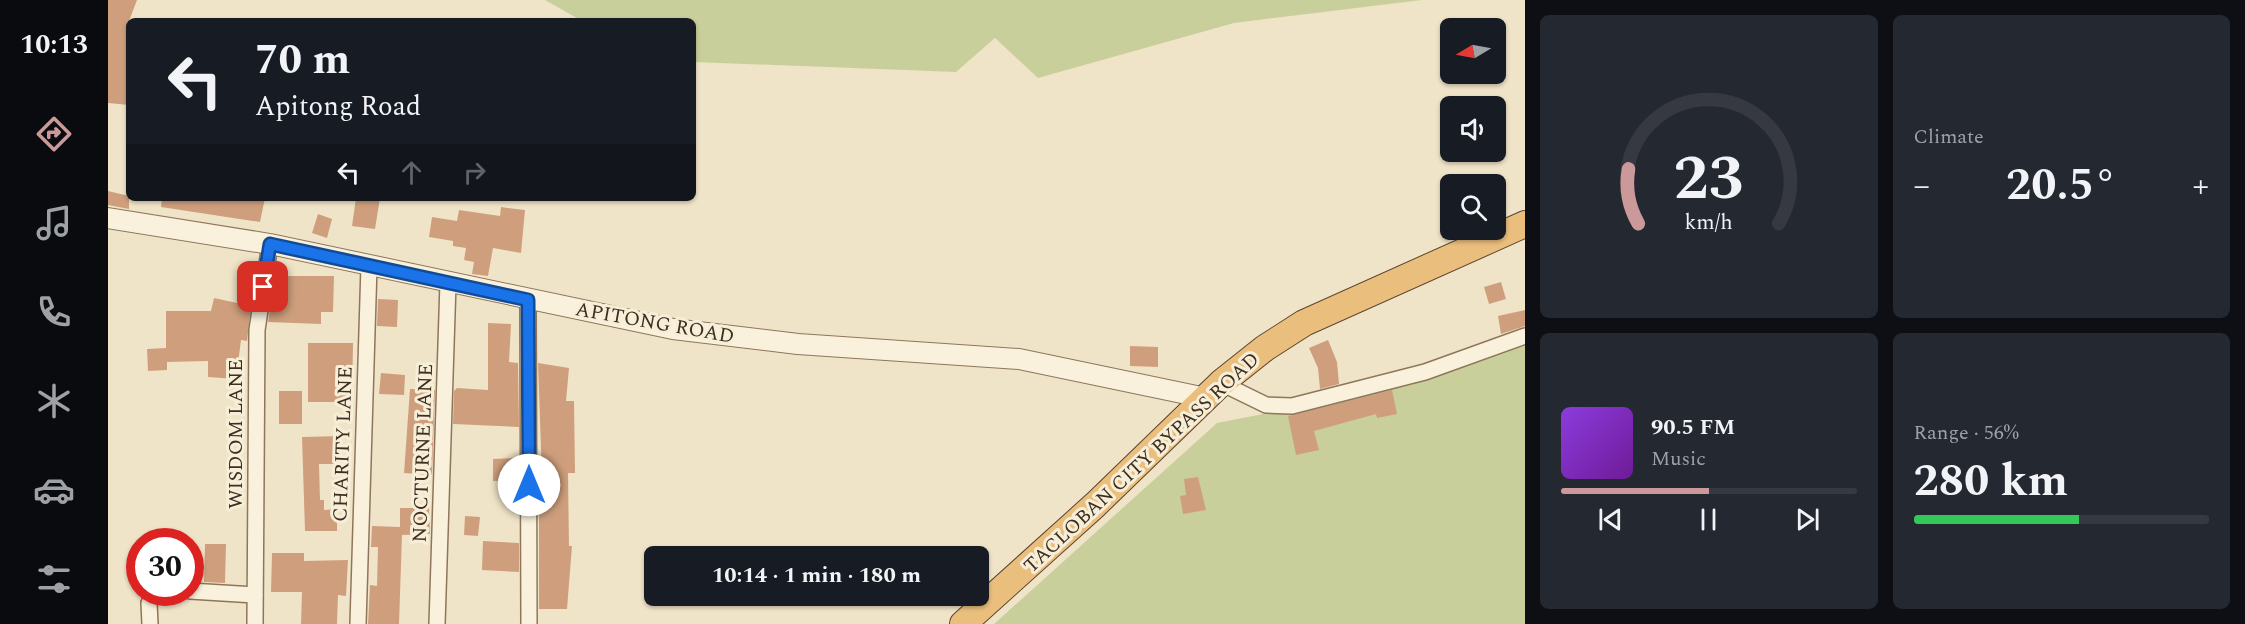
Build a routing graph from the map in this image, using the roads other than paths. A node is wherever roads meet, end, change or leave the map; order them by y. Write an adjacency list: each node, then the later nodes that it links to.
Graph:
1 (108, 218): 3 (street, APITONG ROAD)
2 (1525, 224): 8 (highway, TACLOBAN CITY BYPASS ROAD)
3 (270, 244): 4 (street, APITONG ROAD); 10 (street, WISDOM LANE)
4 (369, 266): 5 (street, APITONG ROAD); 14 (street, CHARITY LANE)
5 (448, 283): 6 (street, APITONG ROAD); 15 (street, NOCTURNE LANE)
6 (528, 300): 8 (street, APITONG ROAD); 16 (street)
7 (1525, 336): 8 (street)
8 (1214, 391): 17 (highway, TACLOBAN CITY BYPASS ROAD)
9 (204, 592): 10 (street)
10 (255, 595): 13 (street, WISDOM LANE)
11 (149, 606): 12 (street)
12 (150, 624)
13 (255, 624)
14 (358, 624)
15 (437, 624)
16 (529, 624)
17 (963, 624)

